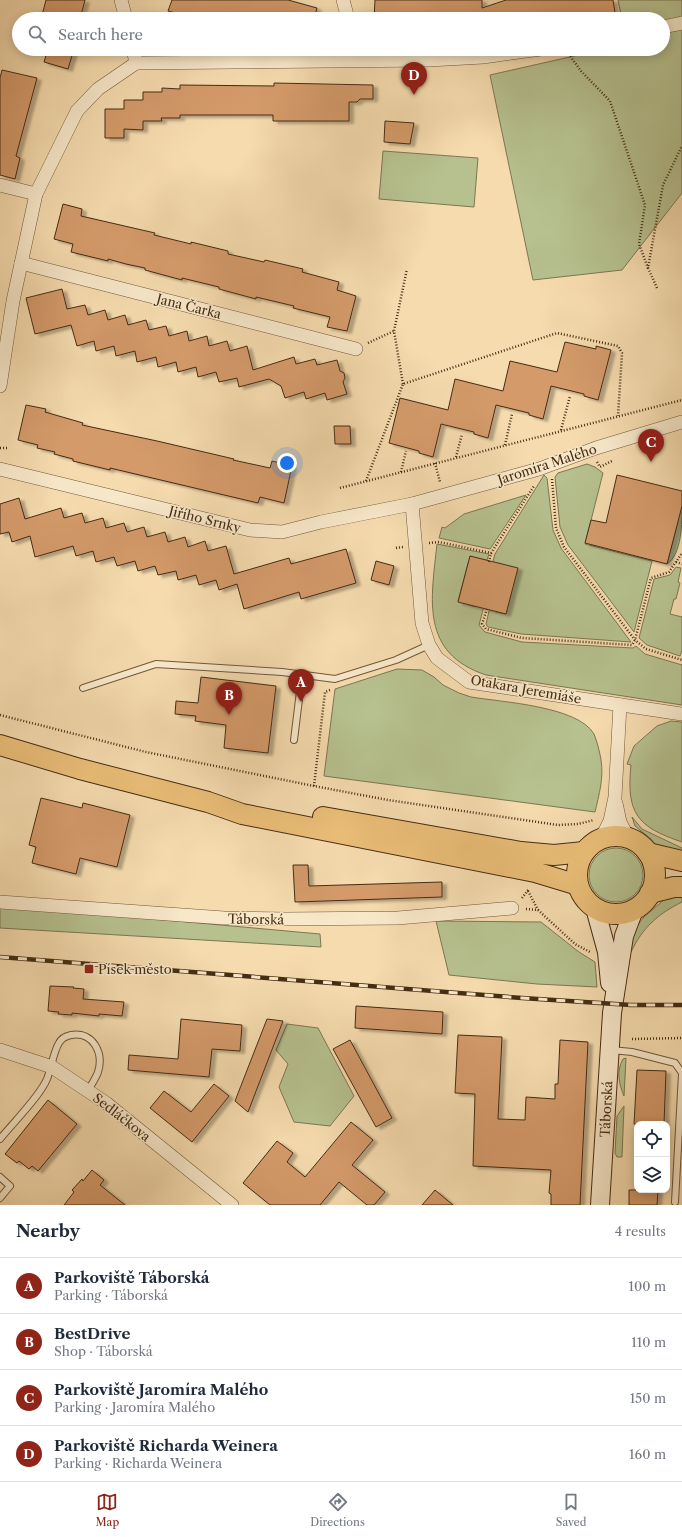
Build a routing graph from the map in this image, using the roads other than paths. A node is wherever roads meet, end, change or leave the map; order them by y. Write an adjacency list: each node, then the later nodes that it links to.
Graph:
1 (122, 0): 3 (street)
2 (343, 0): 4 (street)
3 (125, 12)
4 (346, 12)
5 (682, 23): 6 (street)
6 (670, 25)
7 (134, 56): 11 (street)
8 (327, 56): 11 (street)
9 (369, 56): 10 (street)
10 (490, 56)
11 (136, 63): 13 (street)
12 (0, 185): 13 (street)
13 (36, 194): 14 (street)
14 (21, 263): 15 (street, Jana Čarka); 16 (street)
15 (356, 349)
16 (0, 386)
17 (682, 422): 19 (street, Jaromíra Malého)
18 (0, 469): 19 (street, Jiřího Srnky)
19 (412, 504): 20 (street, Otakara Jeremiáše)
20 (430, 645): 21 (lane); 23 (street, Otakara Jeremiáše)
21 (302, 675): 22 (lane); 25 (lane)
22 (83, 688)
23 (620, 705): 24 (street, Otakara Jeremiáše); 27 (street)
24 (682, 714)
25 (294, 740)
26 (0, 745): 28 (main road)
27 (615, 797): 29 (street); 30 (street)
28 (208, 802): 31 (main road); 34 (main road)
29 (628, 838): 30 (main road); 32 (main road)
30 (600, 839): 31 (main road)
31 (584, 852): 34 (main road)
32 (648, 853): 33 (main road); 36 (main road)
33 (682, 861)
34 (578, 885): 39 (main road)
35 (682, 887): 36 (main road)
36 (650, 894): 40 (main road)
37 (0, 902): 38 (street, Táborská)
38 (512, 908)
39 (595, 908): 40 (main road); 41 (main road, Táborská)
40 (633, 912): 41 (main road, Táborská)
41 (612, 1013): 43 (main road, Táborská)
42 (0, 1050): 44 (street, Sedláčkova)
43 (609, 1050): 45 (lane); 52 (main road, Táborská)
44 (52, 1067): 46 (street, Sedláčkova); 46 (lane); 47 (lane)
45 (682, 1073): 50 (lane)
46 (88, 1091): 51 (street, Sedláčkova)
47 (0, 1139)
48 (0, 1177): 49 (lane)
49 (0, 1198)
50 (674, 1202)
51 (232, 1205)
52 (600, 1205)

